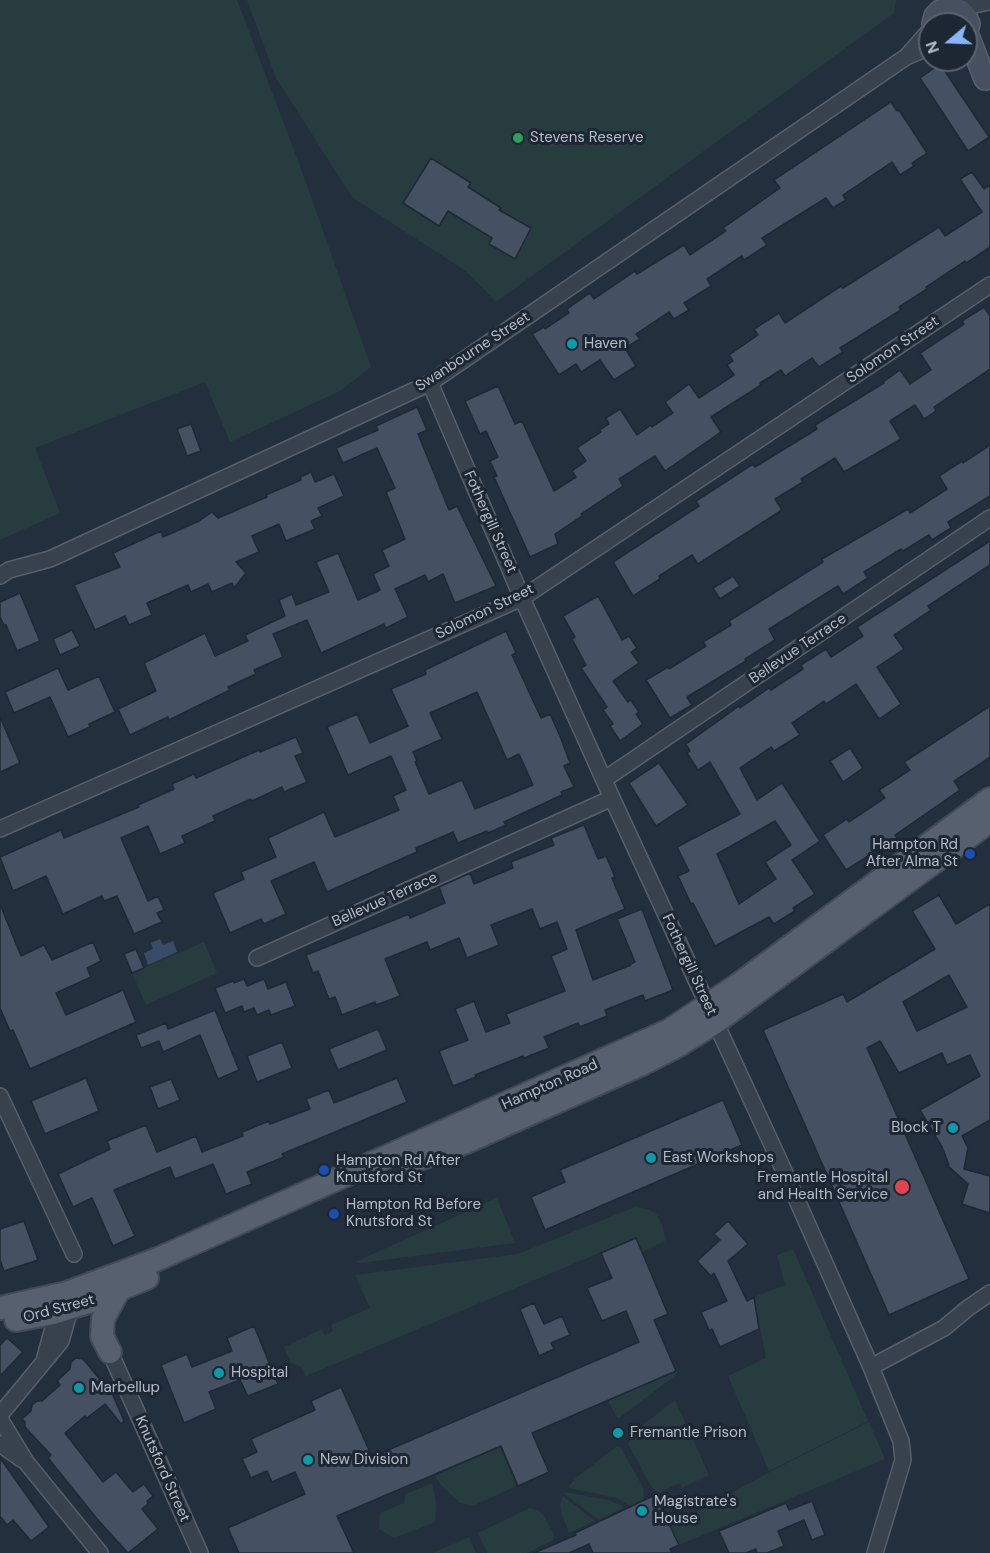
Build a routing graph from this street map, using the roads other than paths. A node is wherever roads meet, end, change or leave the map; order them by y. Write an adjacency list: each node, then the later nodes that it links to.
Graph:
1 (989, 1): 2 (street, Swanbourne Street)
2 (962, 12)
3 (918, 46): 5 (street, Swanbourne Street)
4 (918, 52): 5 (street, Swanbourne Street)
5 (906, 57): 9 (street, Swanbourne Street)
6 (978, 66): 7 (street)
7 (988, 82)
8 (990, 285): 12 (street, Solomon Street)
9 (430, 383): 11 (street, Swanbourne Street); 12 (street, Fothergill Street)
10 (990, 518): 13 (street, Bellevue Terrace)
11 (0, 576)
12 (522, 597): 13 (street, Fothergill Street); 17 (street, Solomon Street)
13 (605, 779): 14 (street, Fothergill Street)
14 (612, 798): 18 (street, Bellevue Terrace); 19 (street, Fothergill Street)
15 (990, 800): 19 (main road, Hampton Road)
16 (990, 821): 19 (main road, Hampton Road)
17 (0, 829)
18 (257, 958)
19 (712, 1014): 22 (main road, Hampton Road); 24 (main road, Hampton Road); 28 (street, Fothergill Street)
20 (0, 1096): 21 (street)
21 (74, 1254)
22 (118, 1291): 24 (main road, Ord Street); 27 (main road)
23 (990, 1293): 28 (street)
24 (60, 1302): 25 (main road, Ord Street); 26 (main road, Ord Street); 29 (street)
25 (0, 1308)
26 (0, 1324)
27 (110, 1352): 33 (street, Knutsford Street)
28 (871, 1368): 34 (street, Fothergill Street)
29 (0, 1417): 31 (street)
30 (0, 1444): 31 (street)
31 (26, 1462): 32 (street)
32 (100, 1553)
33 (200, 1553)
34 (875, 1553)

